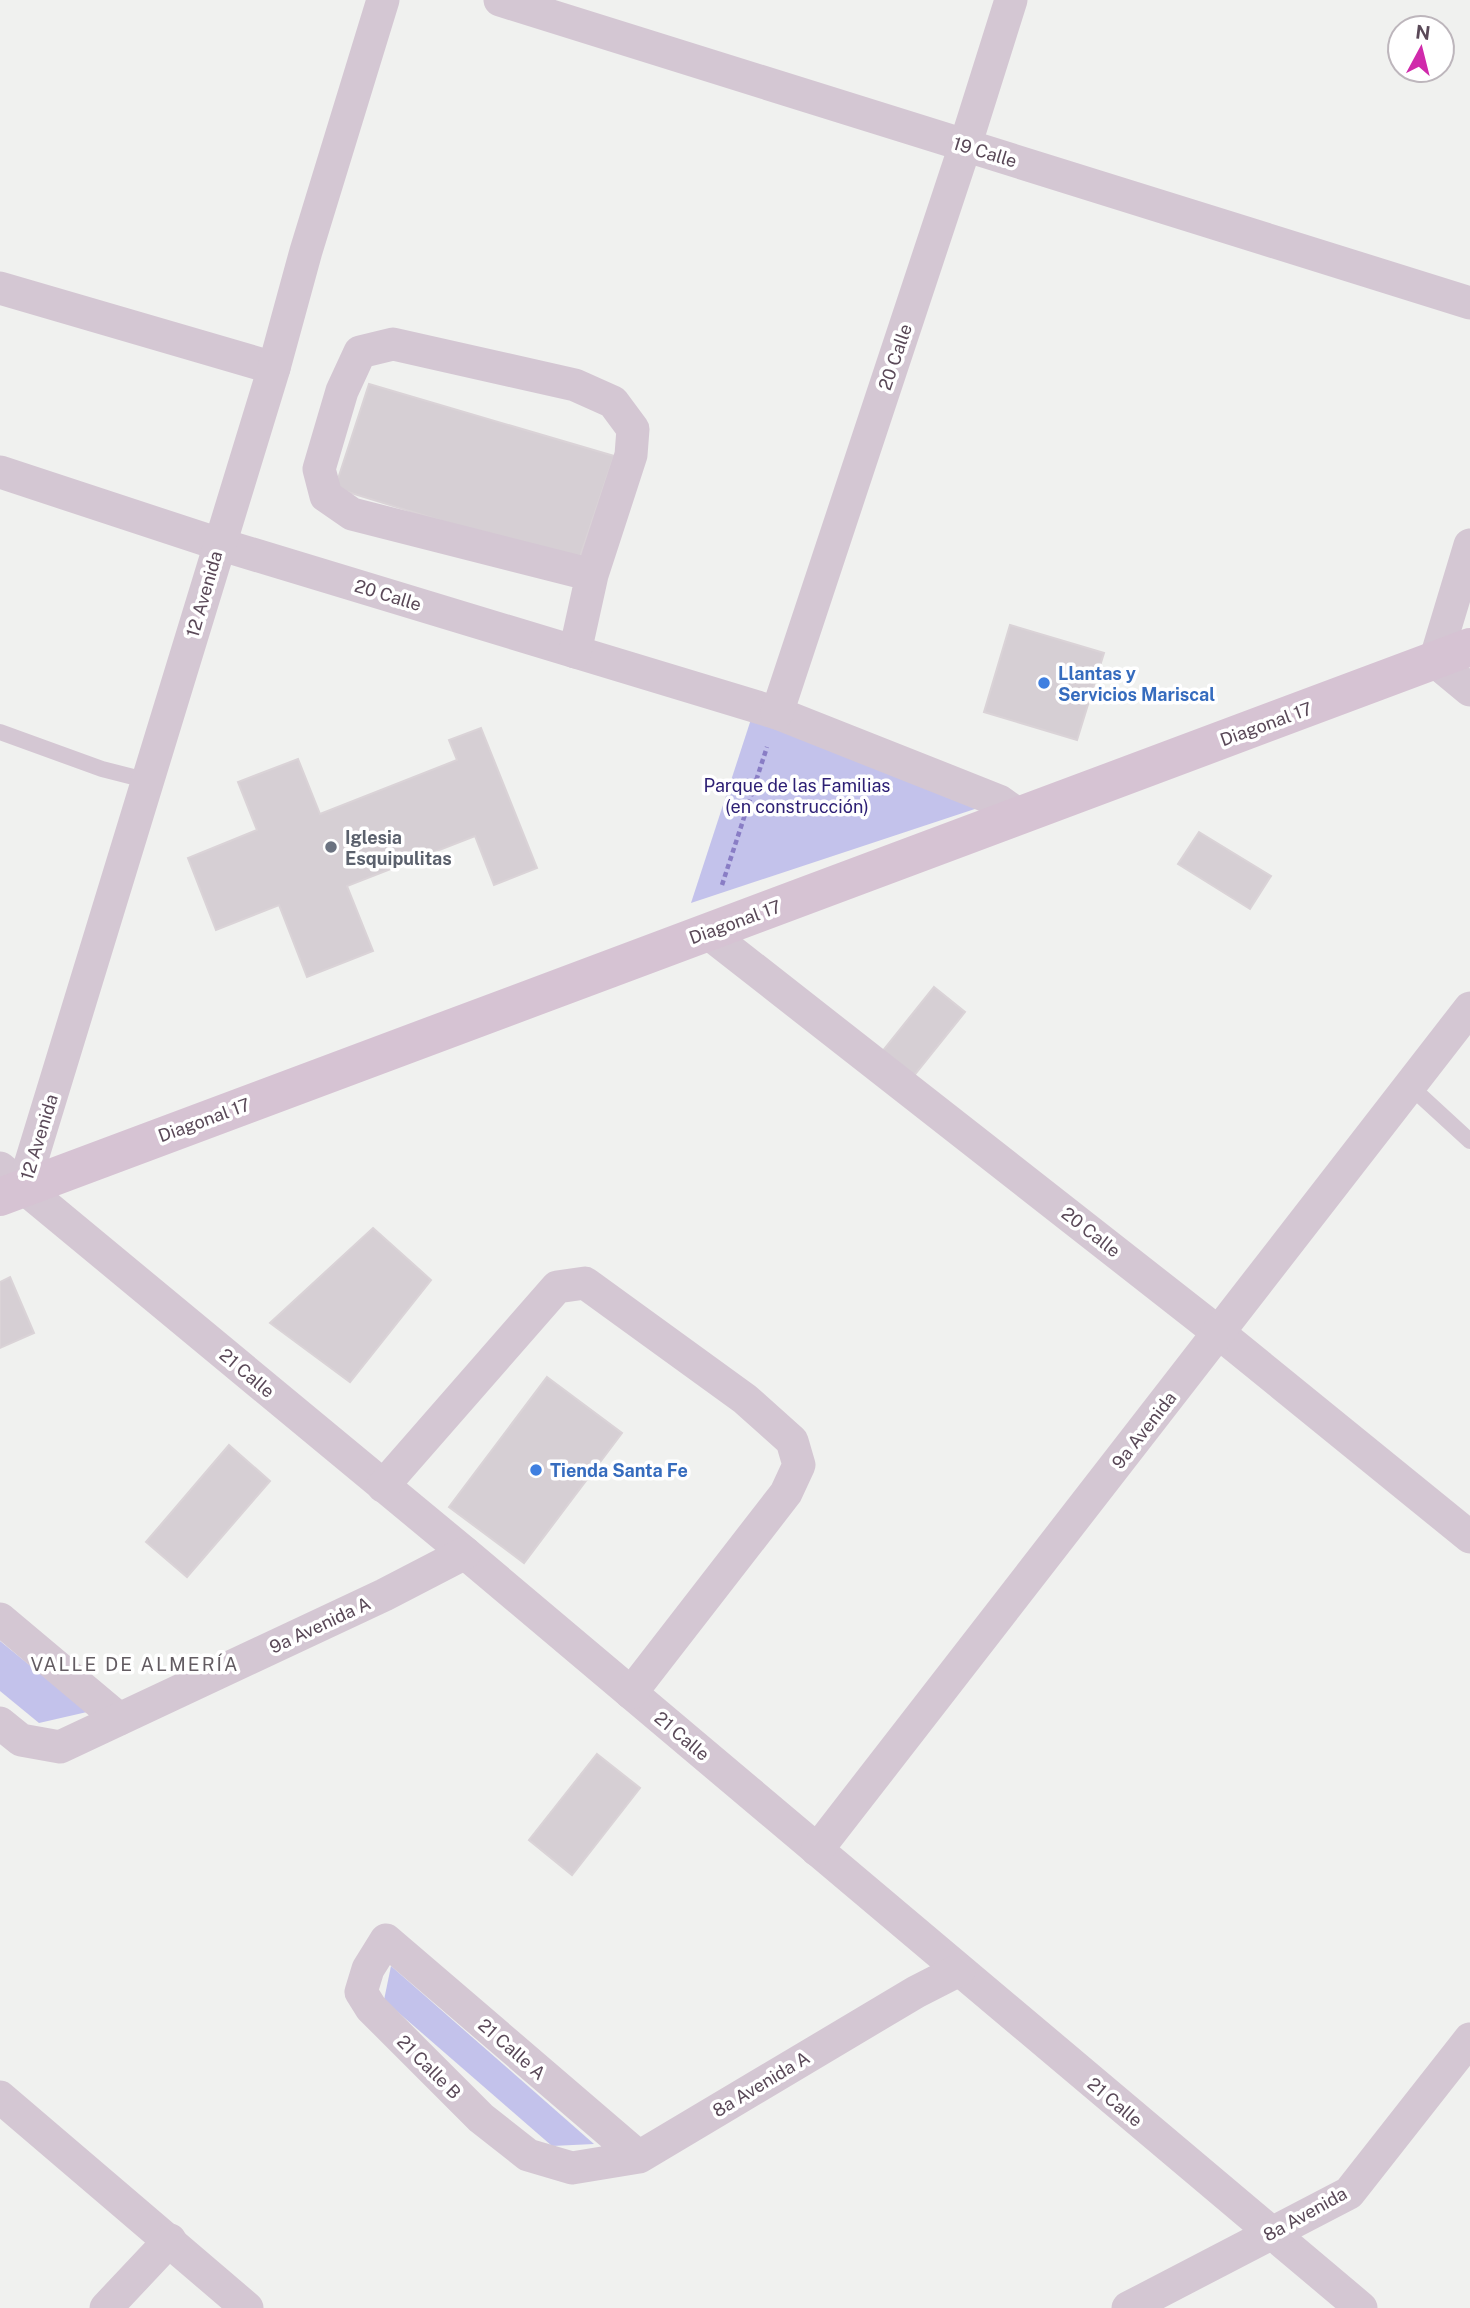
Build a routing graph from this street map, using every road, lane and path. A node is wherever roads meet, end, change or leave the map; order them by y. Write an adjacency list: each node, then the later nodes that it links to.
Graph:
1 (383, 0): 7 (street, 12 Avenida)
2 (500, 0): 4 (street, 19 Calle)
3 (1011, 0): 4 (street, 20 Calle)
4 (965, 146): 6 (street, 19 Calle); 16 (street, 20 Calle)
5 (0, 288): 7 (street)
6 (1470, 303)
7 (274, 368): 9 (street, 12 Avenida)
8 (0, 472): 9 (street, 20 Calle)
9 (219, 544): 13 (street, 20 Calle); 18 (street, 12 Avenida)
10 (1470, 545): 14 (street)
11 (592, 575): 11 (street); 13 (street)
12 (1470, 648): 14 (main road, Diagonal 17)
13 (575, 652): 16 (street, 20 Calle)
14 (1434, 661): 15 (street); 19 (main road, Diagonal 17)
15 (1470, 690)
16 (777, 713): 19 (street, 20 Calle); 20 (path)
17 (0, 732): 18 (lane)
18 (149, 781): 24 (street, 12 Avenida)
19 (1020, 816): 20 (main road, Diagonal 17)
20 (707, 932): 24 (main road, Diagonal 17); 25 (street, 20 Calle)
21 (1470, 1008): 22 (street, 9a Avenida)
22 (1410, 1086): 23 (lane); 25 (street, 9a Avenida)
23 (1470, 1141)
24 (8, 1184): 26 (street, 21 Calle)
25 (1219, 1333): 27 (street, 20 Calle); 33 (street, 9a Avenida)
26 (383, 1486): 28 (street, 21 Calle); 30 (street)
27 (1470, 1537)
28 (465, 1553): 30 (street, 21 Calle); 31 (street, 9a Avenida A)
29 (0, 1619): 31 (street)
30 (631, 1693): 33 (street, 21 Calle)
31 (119, 1719): 32 (street, 9a Avenida A)
32 (0, 1723)
33 (817, 1850): 35 (street, 21 Calle)
34 (386, 1940): 38 (street, 21 Calle A); 39 (street, 21 Calle B)
35 (959, 1970): 38 (street, 8a Avenida A); 40 (street, 21 Calle)
36 (1470, 2039): 40 (street, 8a Avenida)
37 (0, 2097): 41 (street)
38 (639, 2157): 39 (street, 8a Avenida A)
39 (554, 2161)
40 (1272, 2234): 44 (street, 8a Avenida); 45 (street, 21 Calle)
41 (170, 2241): 42 (street); 43 (street)
42 (107, 2308)
43 (247, 2308)
44 (1128, 2308)
45 (1361, 2308)

